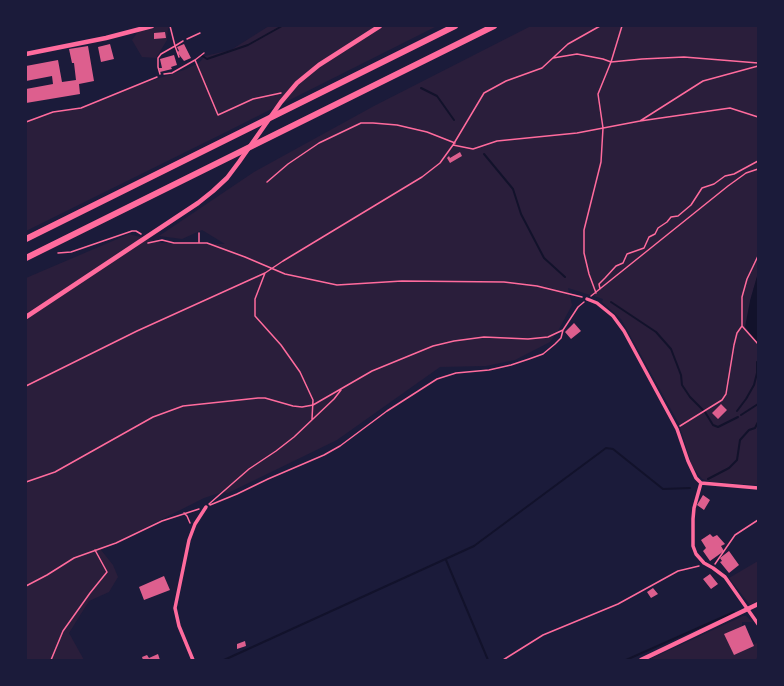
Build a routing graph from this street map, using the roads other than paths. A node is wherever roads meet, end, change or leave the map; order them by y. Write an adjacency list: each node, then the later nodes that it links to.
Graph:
1 (152, 26): 8 (street)
2 (170, 26): 7 (lane)
3 (380, 26): 14 (street)
4 (455, 26): 11 (highway)
5 (494, 26): 12 (highway)
6 (183, 41): 7 (lane)
7 (175, 46): 9 (lane); 10 (lane)
8 (26, 54)
9 (179, 57)
10 (160, 74)
11 (26, 239)
12 (26, 258)
13 (587, 299): 15 (street)
14 (26, 317)
15 (701, 483): 16 (street); 19 (street)
16 (758, 488)
17 (206, 507): 21 (street)
18 (758, 604): 19 (street)
19 (748, 609): 20 (street); 22 (street)
20 (758, 624)
21 (193, 660)
22 (641, 660)

